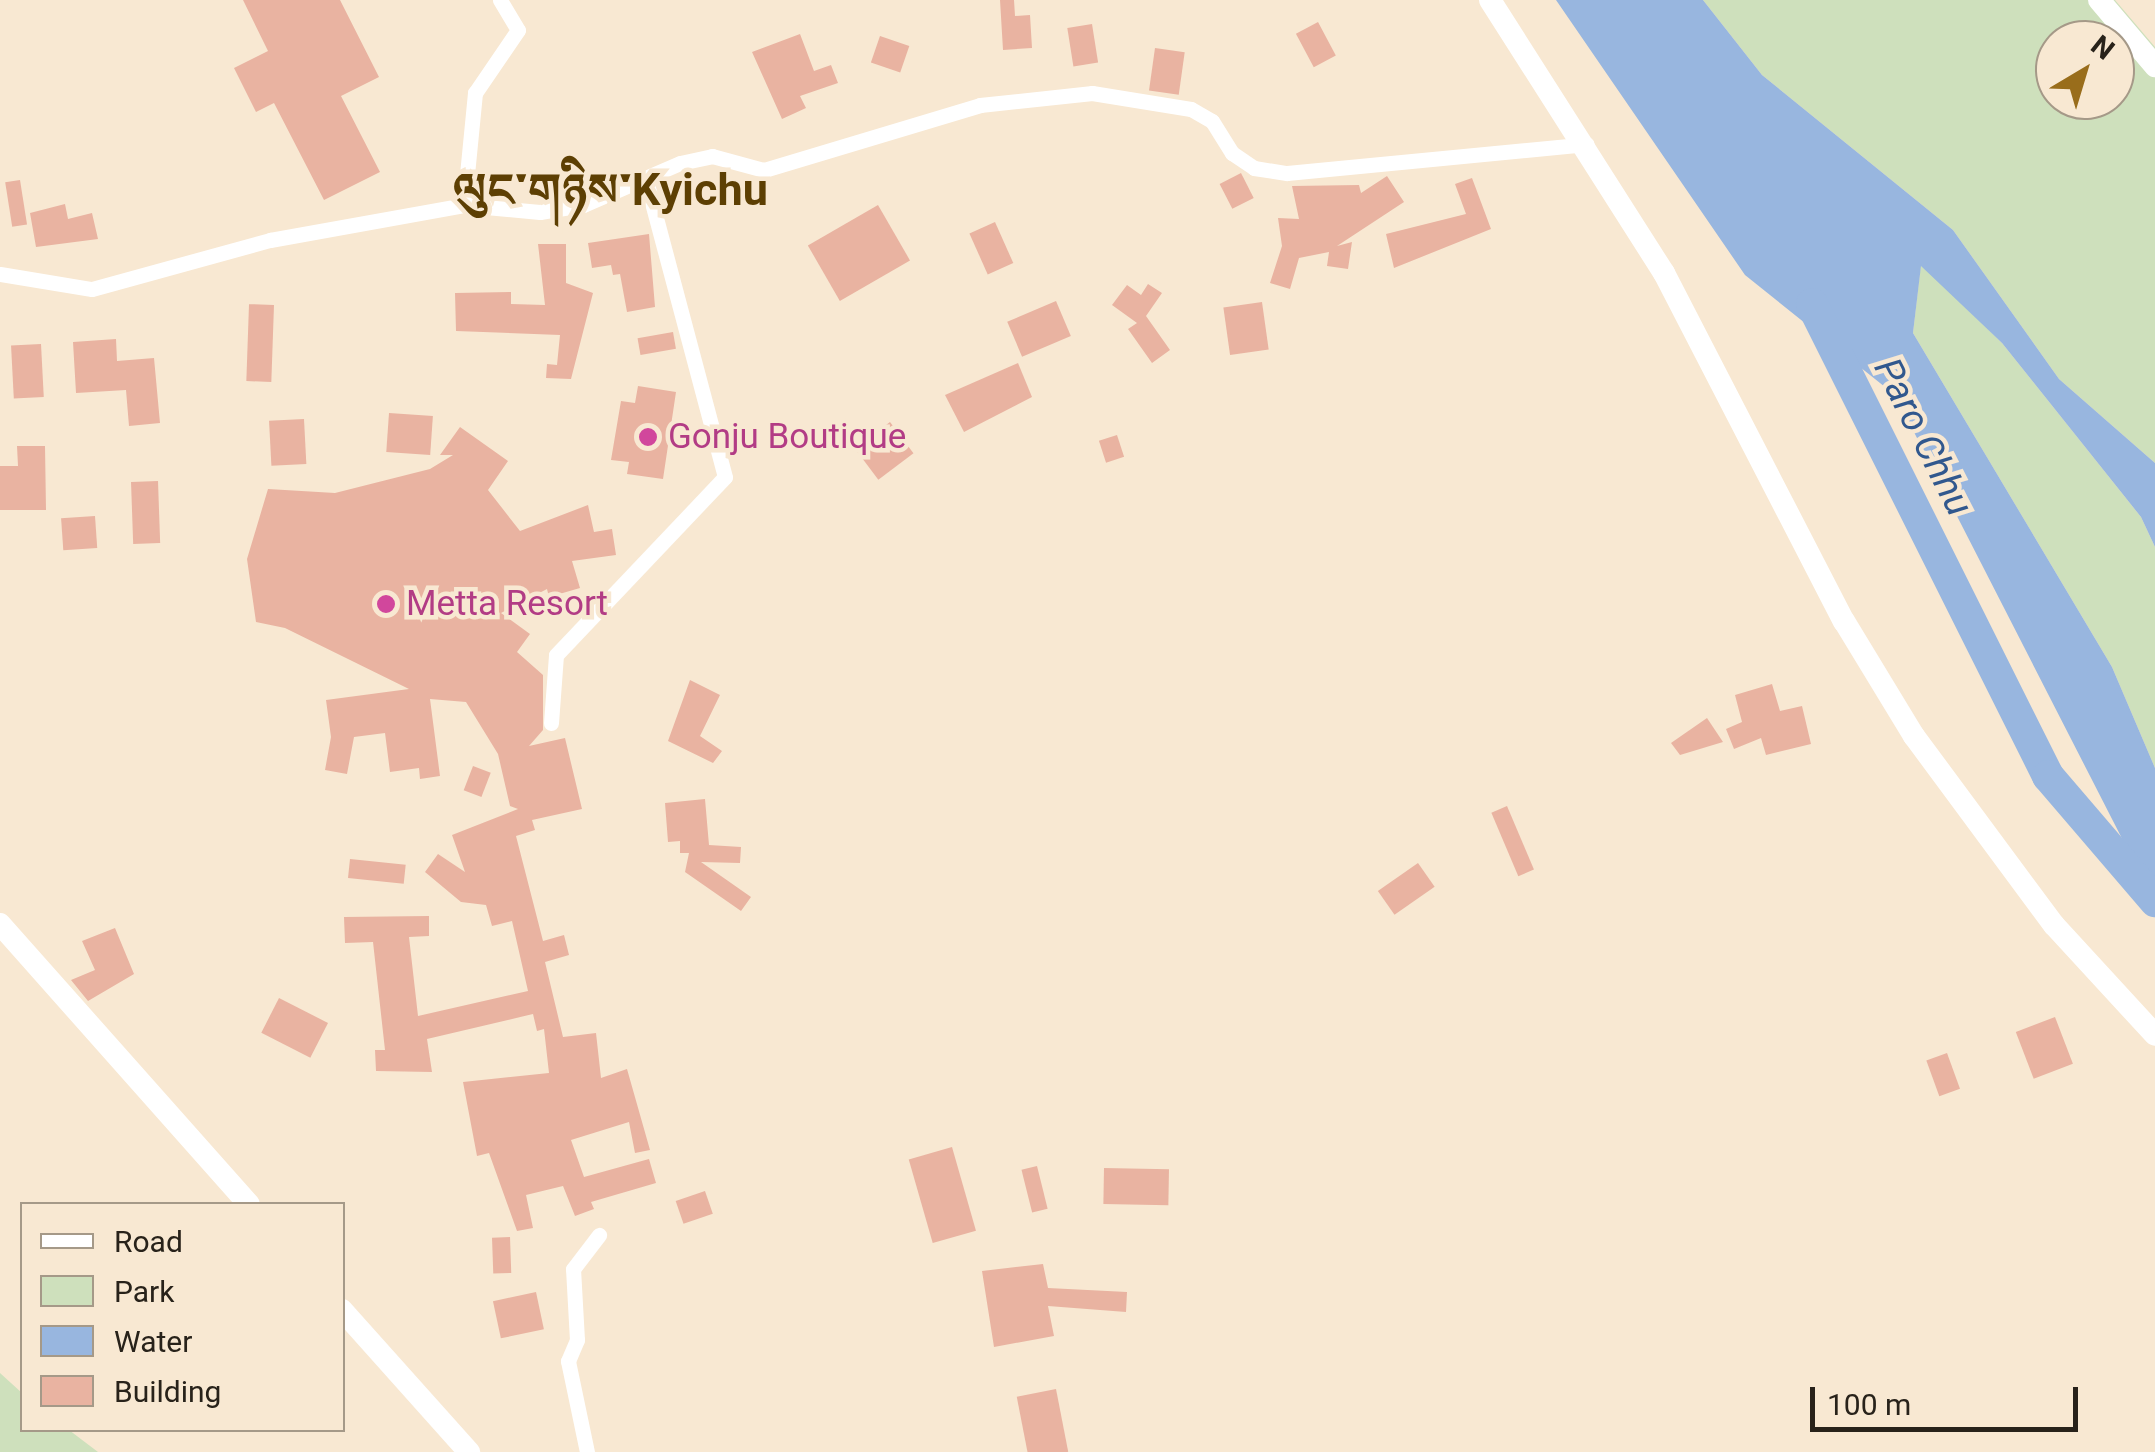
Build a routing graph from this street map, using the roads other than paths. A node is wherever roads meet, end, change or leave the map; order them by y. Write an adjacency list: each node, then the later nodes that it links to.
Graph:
1 (500, 0): 7 (street)
2 (1490, 0): 5 (street)
3 (2099, 0): 4 (street)
4 (2155, 66)
5 (1588, 144): 6 (street); 11 (street)
6 (646, 180): 7 (street); 9 (street)
7 (464, 205): 8 (street)
8 (0, 274)
9 (551, 723)
10 (0, 924): 12 (street)
11 (2155, 1035)
12 (247, 1202)
13 (598, 1236): 16 (street)
14 (345, 1313): 15 (street)
15 (469, 1452)
16 (587, 1452)

